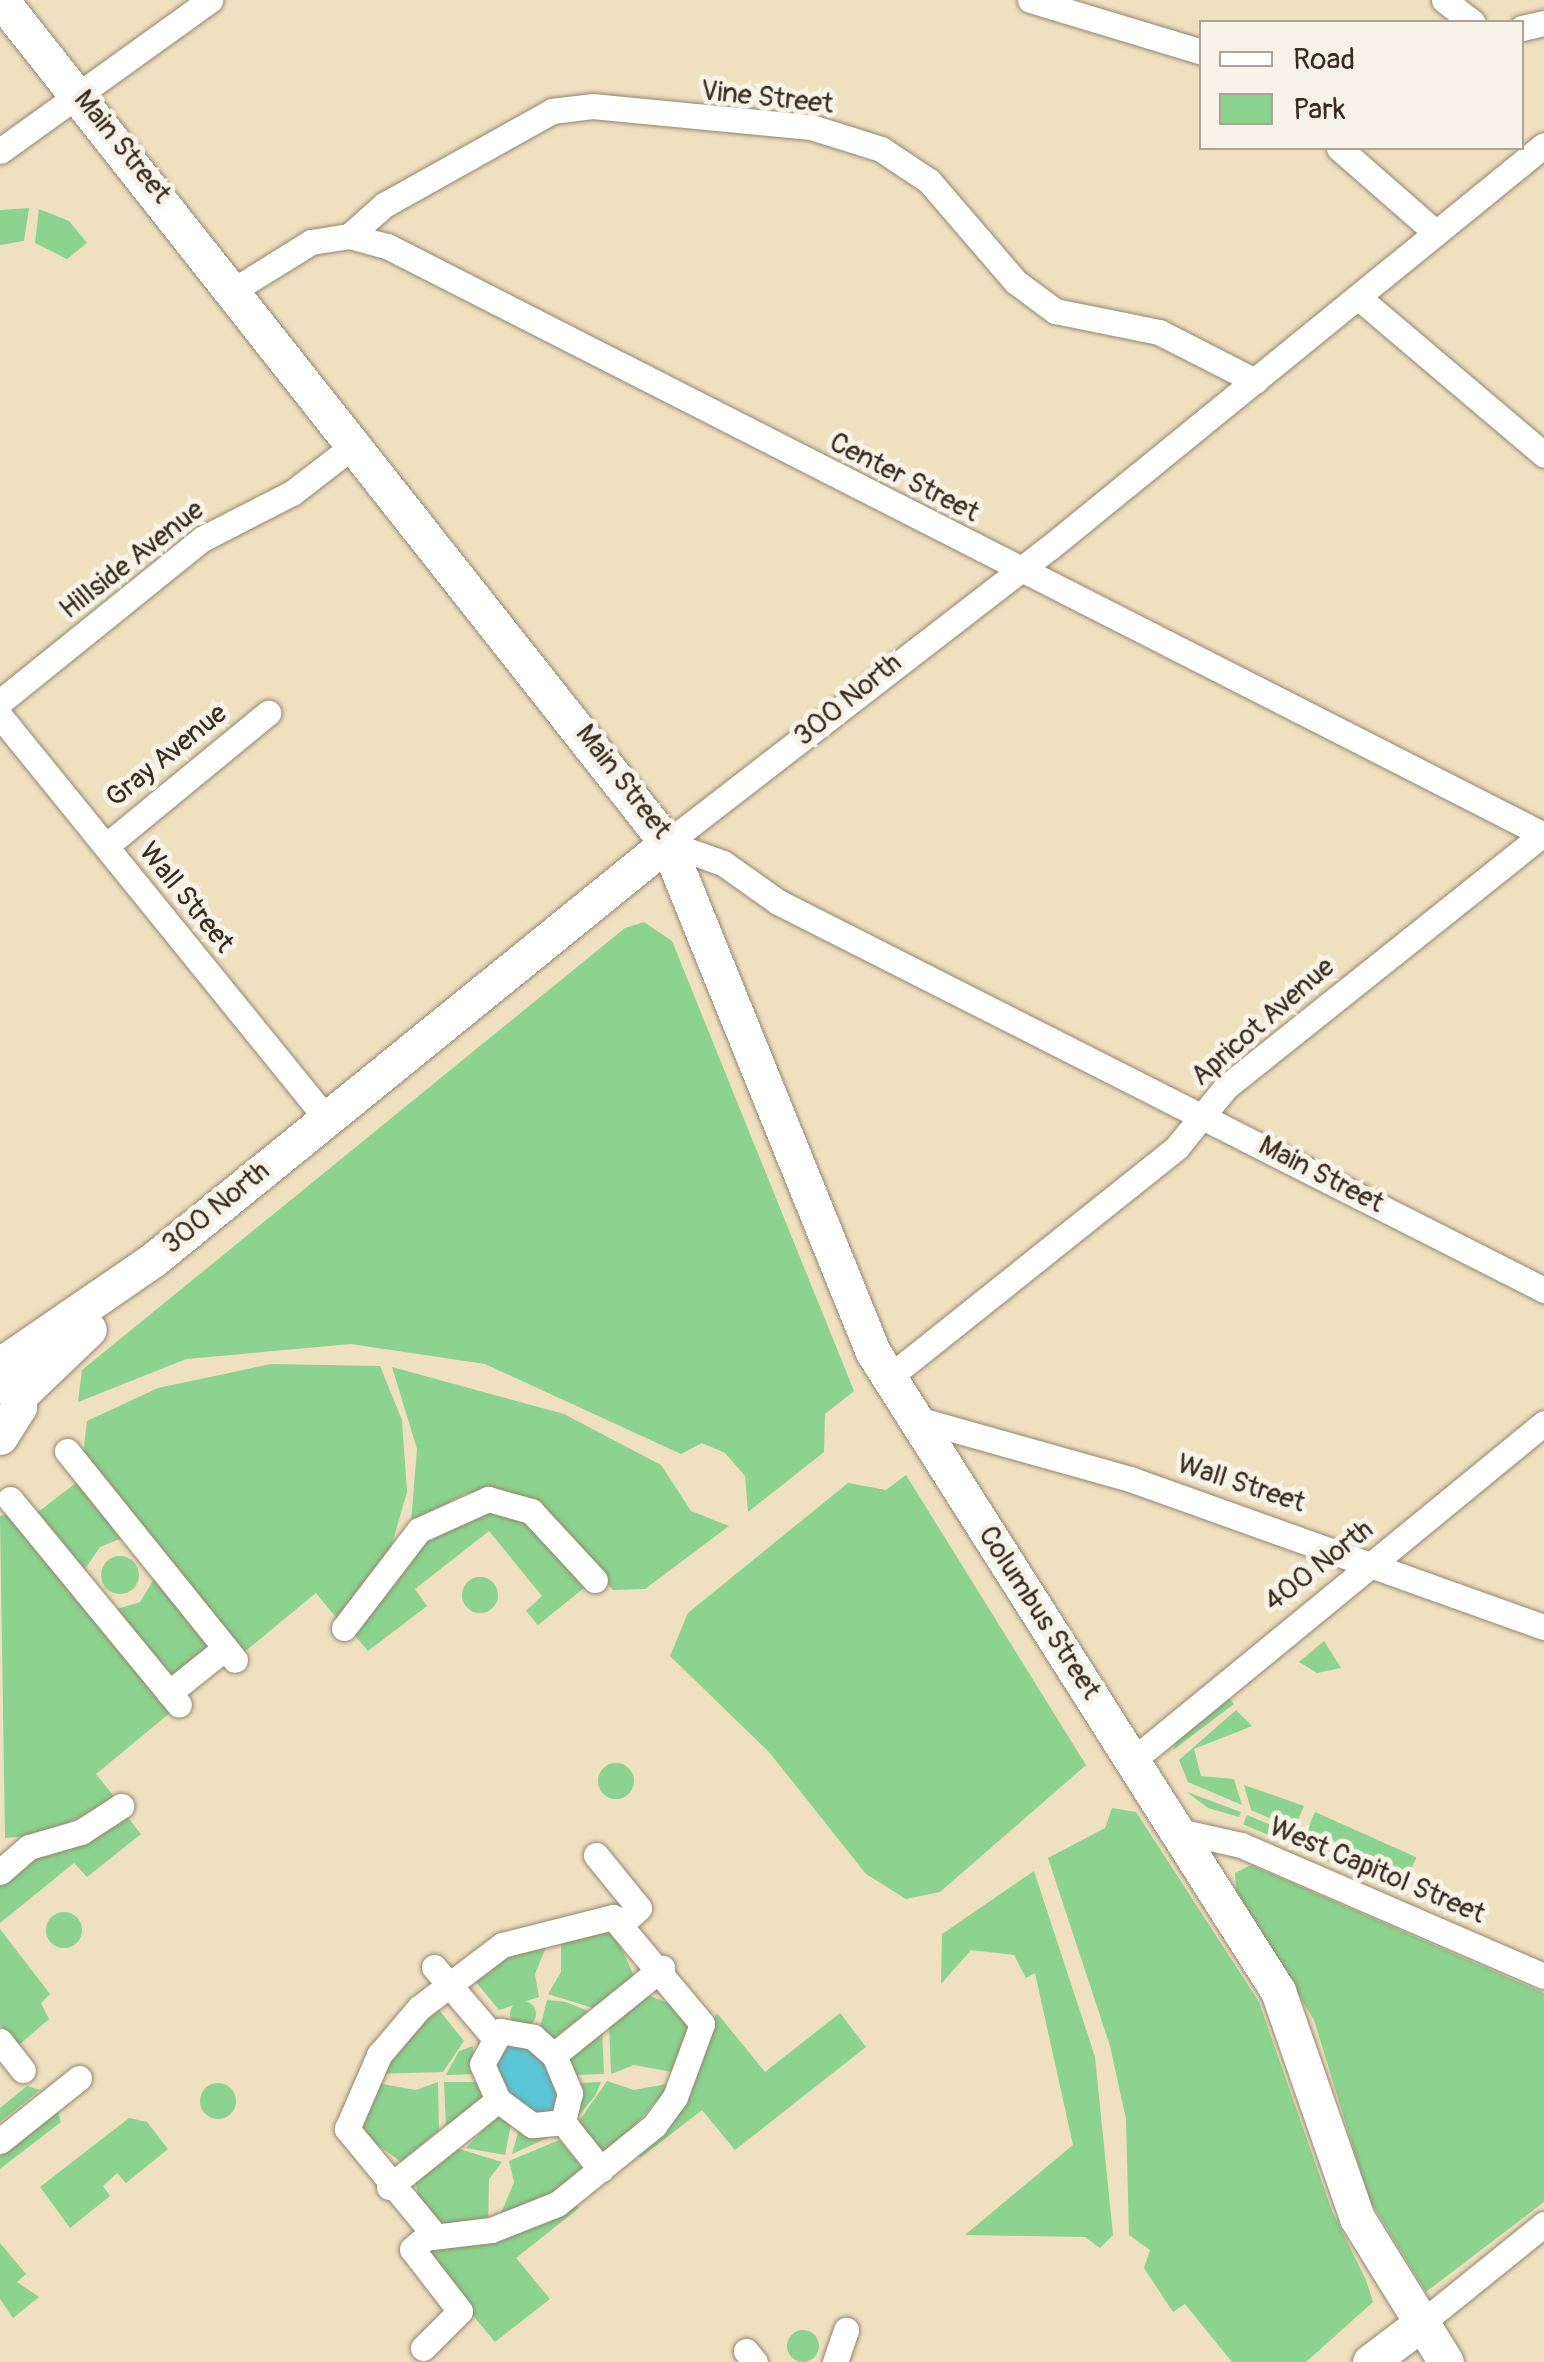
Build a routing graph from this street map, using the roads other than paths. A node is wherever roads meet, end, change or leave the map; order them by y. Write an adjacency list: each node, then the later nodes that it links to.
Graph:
1 (1, 0): 7 (main road, Main Street)
2 (210, 0): 7 (street)
3 (1030, 0): 6 (street)
4 (1444, 0): 5 (street)
5 (1469, 20)
6 (1199, 51)
7 (80, 96): 10 (street); 13 (main road, Main Street)
8 (1544, 145): 11 (street, 300 North)
9 (1341, 150): 11 (street)
10 (0, 151)
11 (1436, 233): 14 (street, 300 North)
12 (350, 236): 13 (street); 15 (street, Vine Street); 18 (street, Center Street)
13 (237, 288): 16 (main road, Main Street)
14 (1358, 298): 15 (street, 300 North); 17 (street)
15 (1255, 381): 18 (street, 300 North)
16 (357, 443): 19 (street, Hillside Avenue); 23 (main road, Main Street)
17 (1544, 455)
18 (1018, 568): 22 (street, Center Street); 23 (street, 300 North)
19 (0, 702)
20 (268, 712): 24 (street, Gray Avenue)
21 (0, 716): 24 (street, Wall Street)
22 (1543, 834): 25 (street, Apricot Avenue)
23 (666, 843): 25 (street, Main Street); 26 (main road, 300 North); 29 (main road, Columbus Street)
24 (106, 846): 26 (street, Wall Street)
25 (1203, 1114): 27 (street, Main Street); 29 (street, Apricot Avenue)
26 (326, 1118): 28 (main road, 300 North)
27 (1544, 1290)
28 (6, 1376): 32 (main road)
29 (888, 1378): 30 (main road, Columbus Street)
30 (913, 1418): 35 (street, Wall Street); 39 (main road, Columbus Street)
31 (1544, 1423): 35 (street, 400 North)
32 (0, 1436)
33 (67, 1452): 34 (street)
34 (10, 1499)
35 (1373, 1560): 37 (street, Wall Street); 39 (street, 400 North)
36 (595, 1580): 38 (street)
37 (1544, 1627)
38 (344, 1628)
39 (1133, 1760): 41 (main road, Columbus Street)
40 (122, 1806): 43 (street)
41 (1182, 1832): 47 (street, West Capitol Street); 60 (main road, Columbus Street)
42 (596, 1855): 44 (street)
43 (0, 1872)
44 (620, 1925): 45 (street); 46 (street)
45 (660, 1969): 50 (street); 56 (street)
46 (441, 1976): 48 (street); 57 (street)
47 (1544, 1976)
48 (492, 2036): 50 (street); 53 (street)
49 (0, 2041): 51 (street)
50 (554, 2056): 54 (street)
51 (23, 2070)
52 (79, 2078): 55 (street)
53 (498, 2100): 54 (street); 57 (street)
54 (563, 2122): 56 (street)
55 (0, 2141)
56 (601, 2170): 59 (street)
57 (392, 2185): 59 (street)
58 (1544, 2224): 60 (street)
59 (425, 2238): 62 (street)
60 (1419, 2326): 64 (main road); 65 (main road, Columbus Street)
61 (846, 2330): 63 (street)
62 (423, 2348)
63 (835, 2362)
64 (1370, 2362)
65 (1446, 2362)

